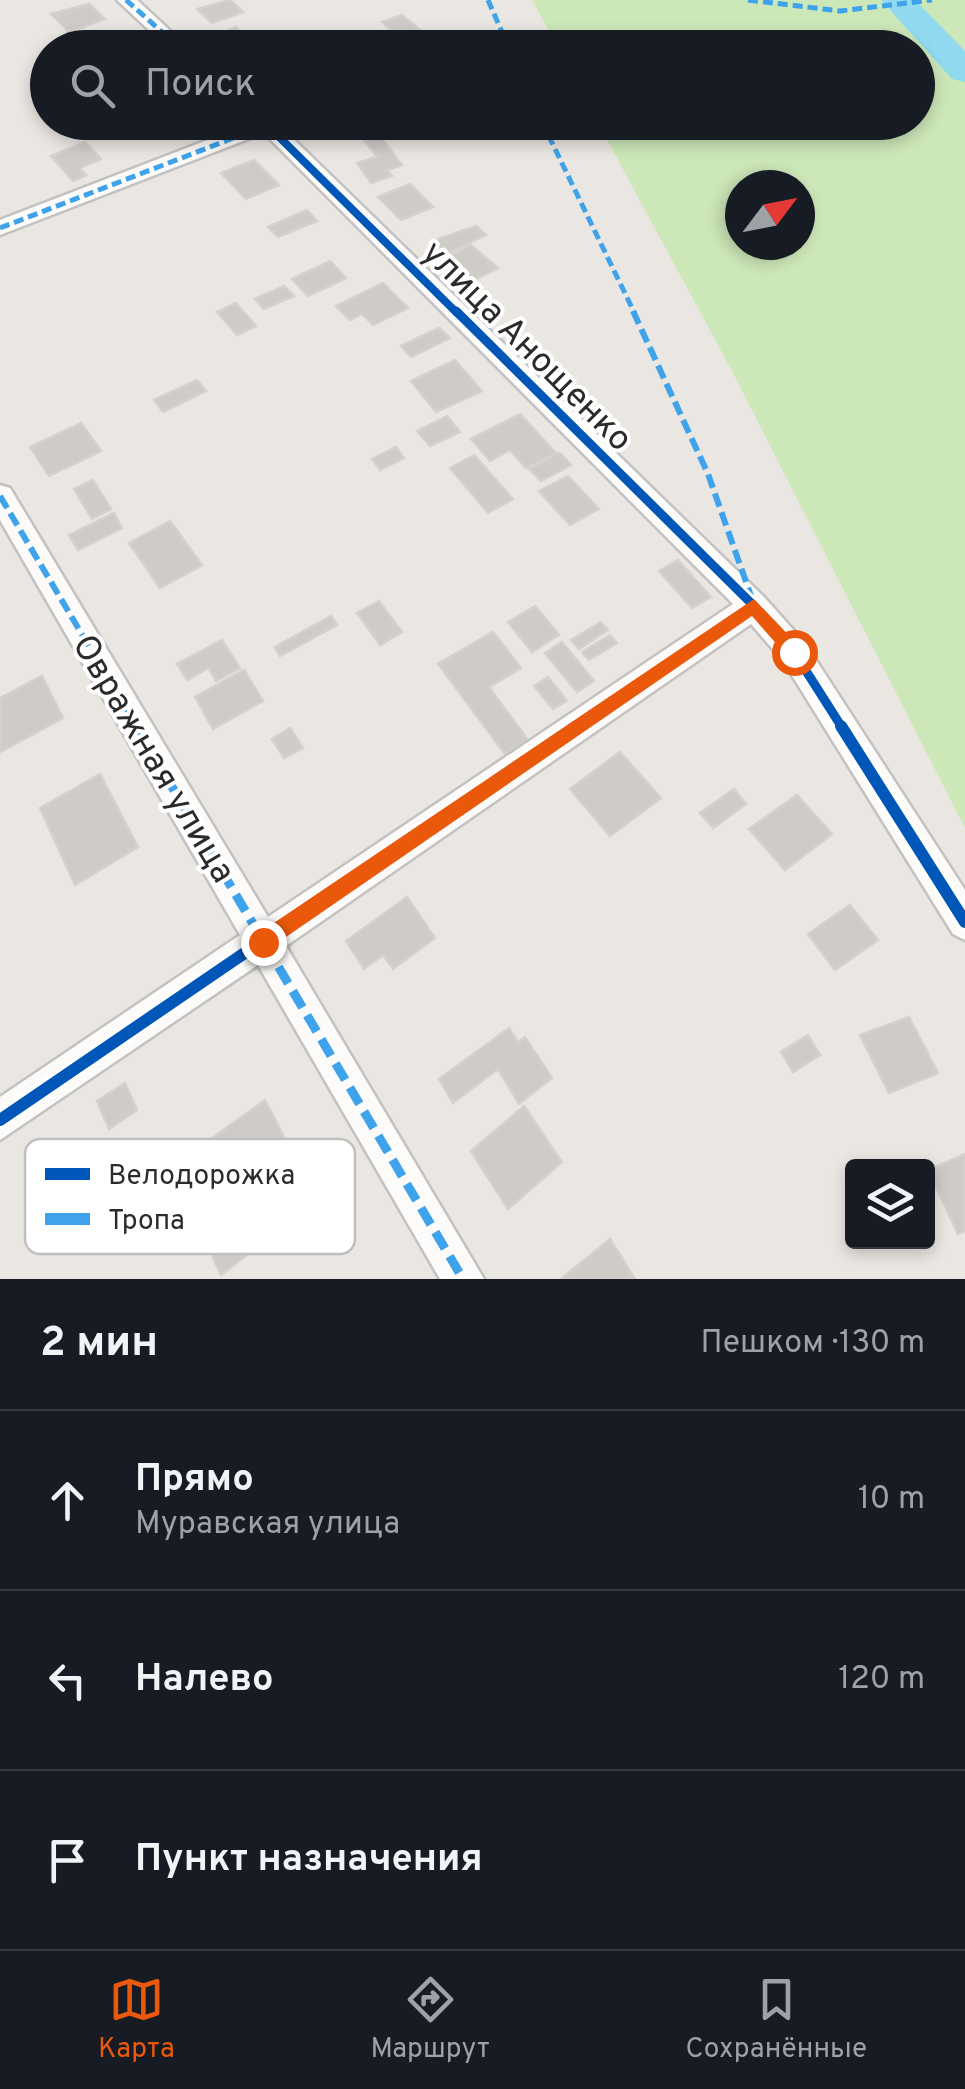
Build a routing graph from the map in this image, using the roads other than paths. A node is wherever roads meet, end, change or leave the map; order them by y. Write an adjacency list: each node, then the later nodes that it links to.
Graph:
1 (126, 0): 2 (street)
2 (160, 30)
3 (225, 140): 5 (street)
4 (282, 140): 7 (street, улица Анощенко)
5 (0, 228)
6 (0, 496): 9 (street, Овражная улица)
7 (754, 606): 8 (street, улица Анощенко); 9 (street)
8 (965, 922)
9 (263, 942): 10 (street); 11 (street, Овражная улица)
10 (0, 1120)
11 (462, 1279)

